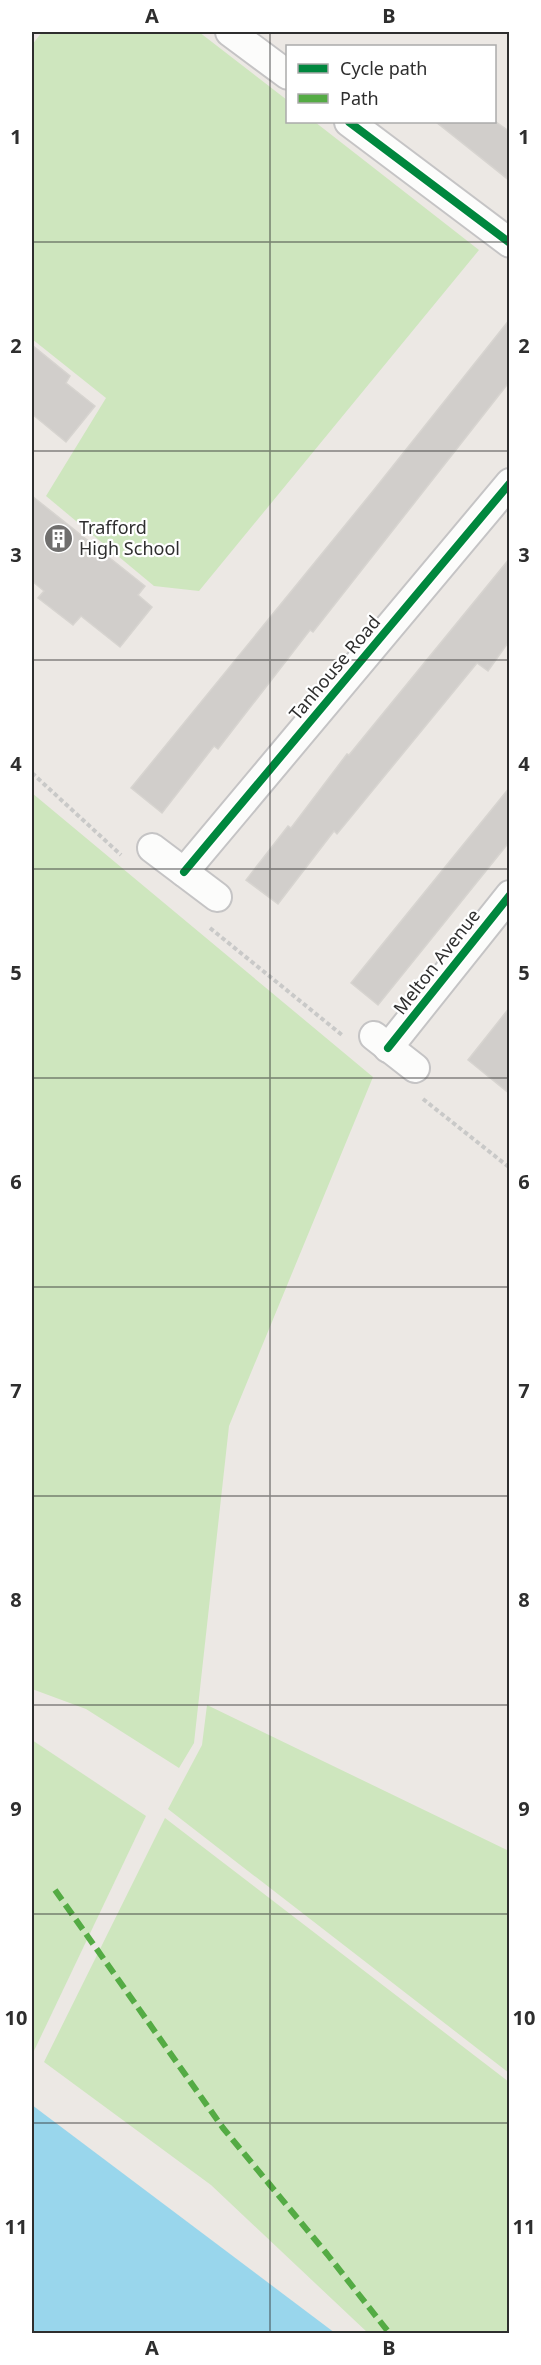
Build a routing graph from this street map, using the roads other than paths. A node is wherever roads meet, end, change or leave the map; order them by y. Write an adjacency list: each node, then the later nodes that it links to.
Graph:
1 (230, 32): 2 (street)
2 (286, 74)
3 (350, 123): 4 (street)
4 (510, 243)
5 (510, 483): 7 (street, Tanhouse Road)
6 (140, 854): 7 (street)
7 (184, 872): 9 (street)
8 (510, 895): 10 (street, Melton Avenue)
9 (217, 897)
10 (415, 1080)

